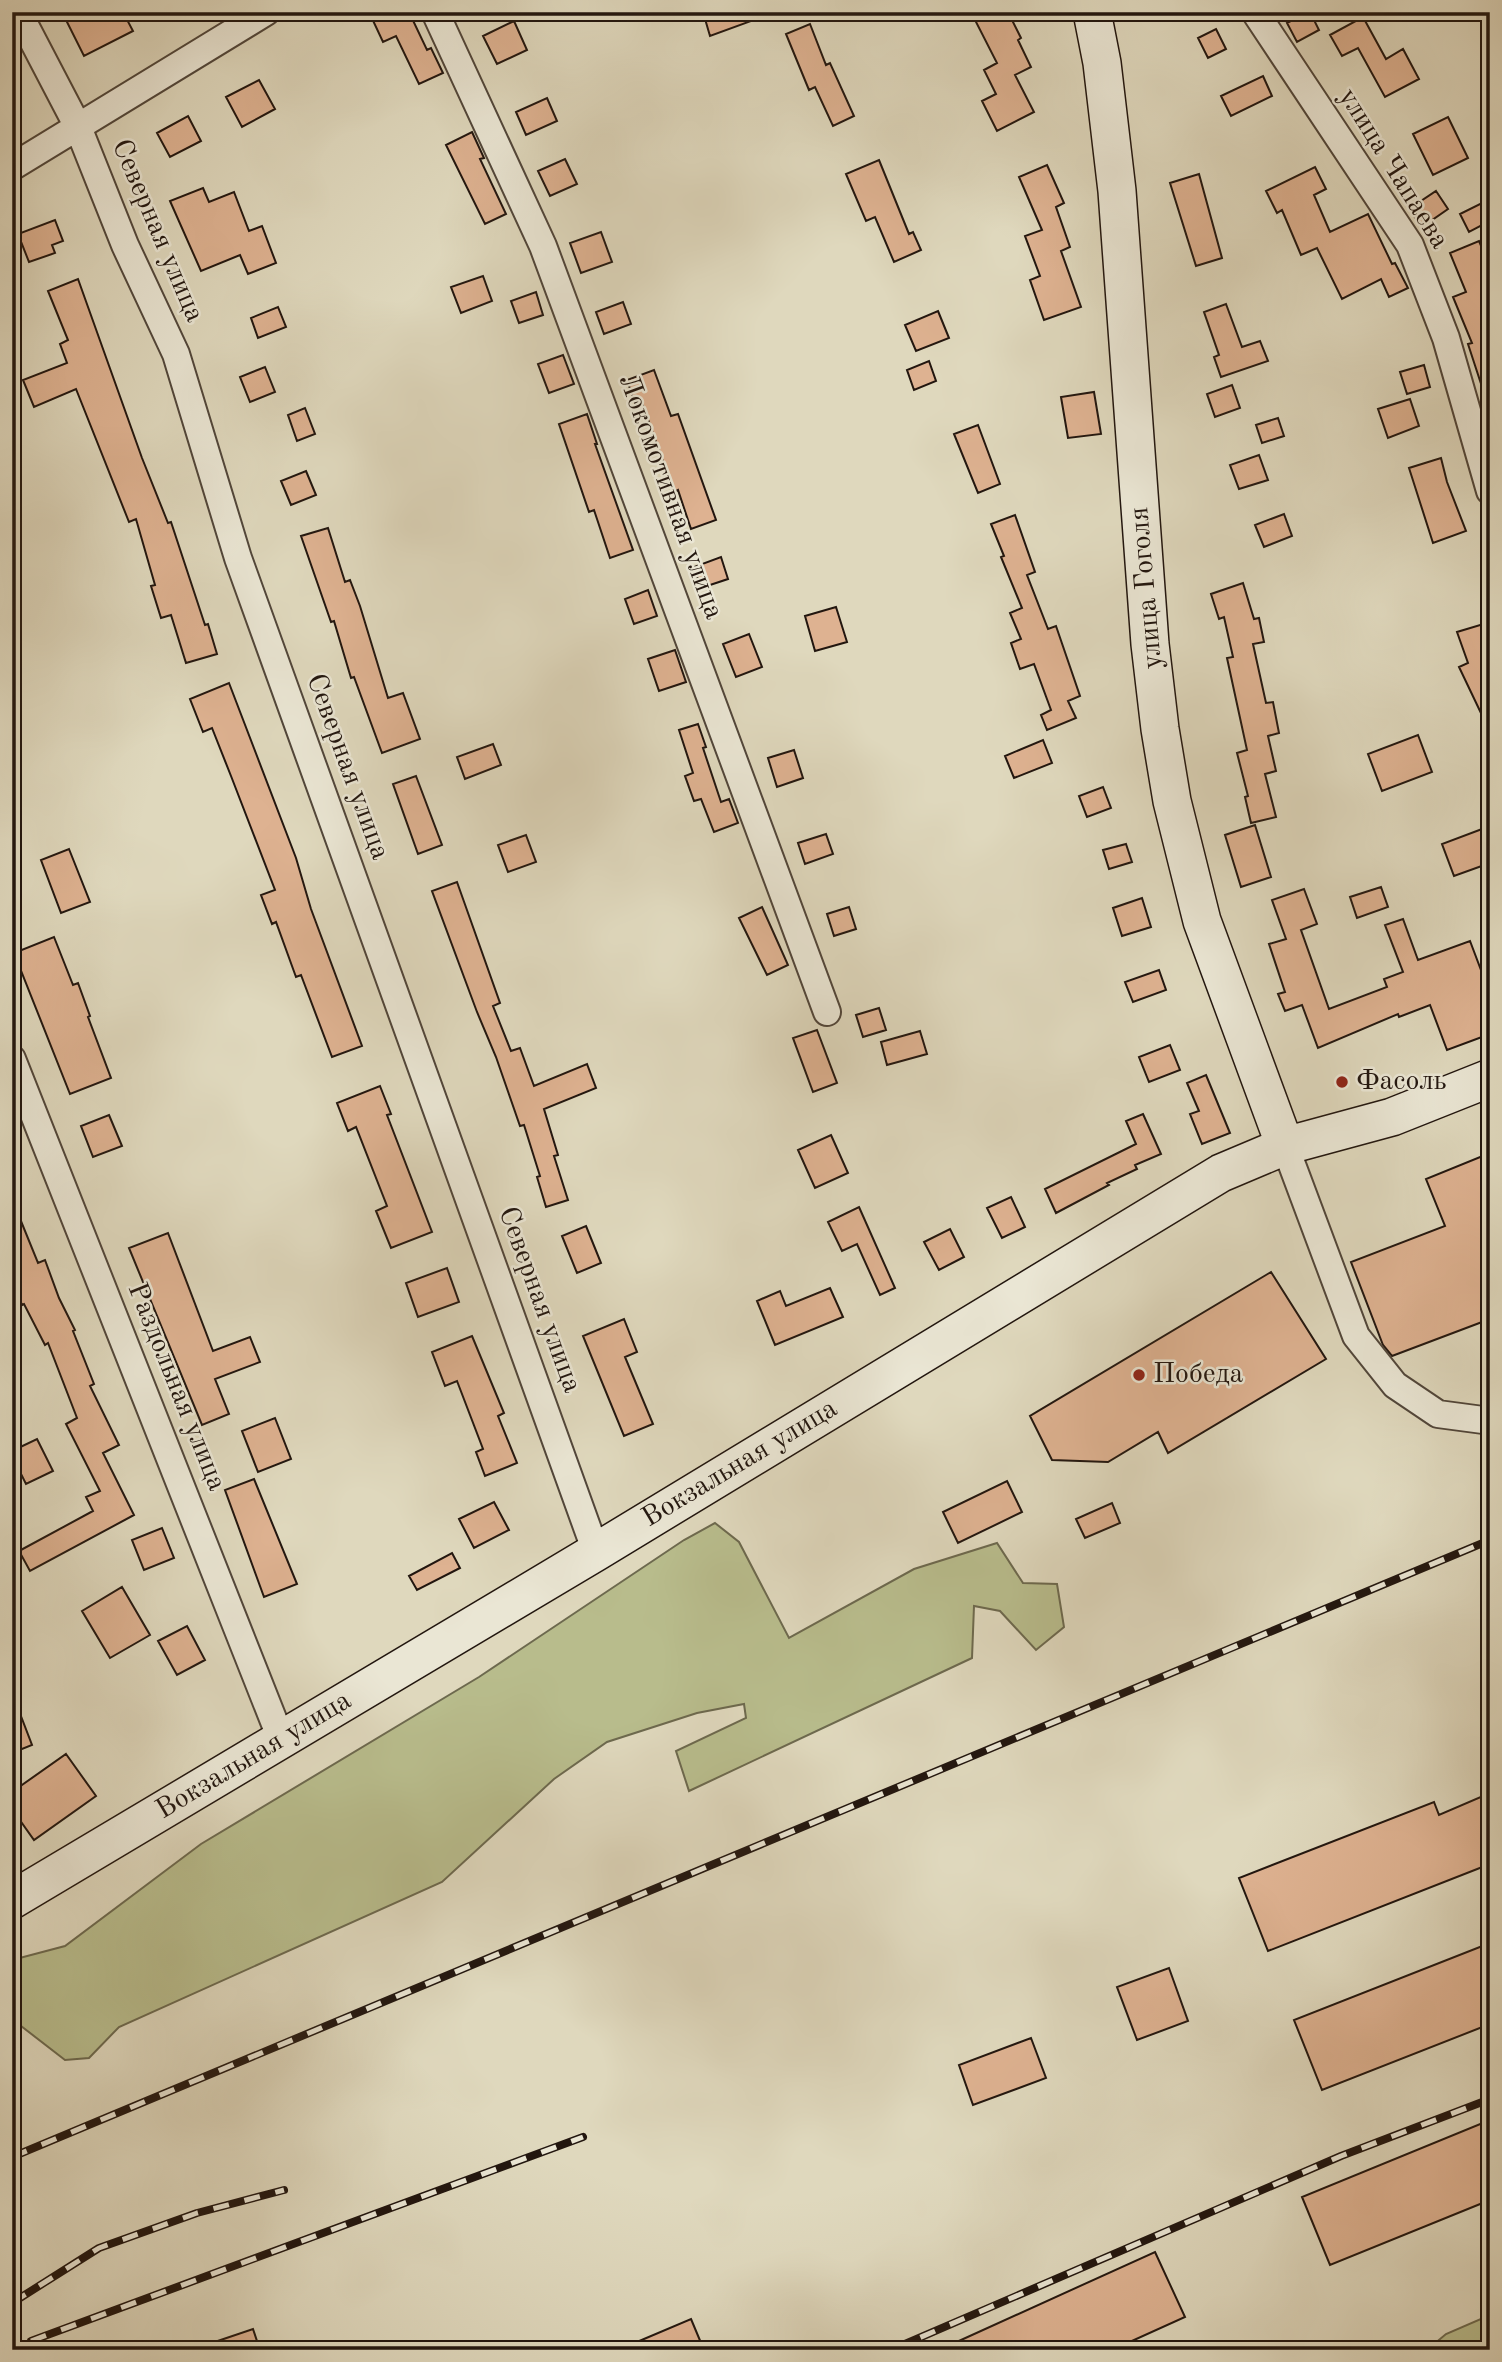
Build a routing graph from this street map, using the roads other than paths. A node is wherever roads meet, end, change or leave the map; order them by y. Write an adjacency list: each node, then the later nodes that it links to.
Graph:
1 (18, 12): 6 (street, Северная улица)
2 (266, 12): 6 (street)
3 (435, 12): 9 (street, Локомотивная улица)
4 (1092, 12): 12 (main road, улица Гоголя)
5 (1255, 12): 8 (street, улица Чапаева)
6 (78, 127): 7 (street); 14 (street, Северная улица)
7 (12, 167)
8 (1490, 491)
9 (827, 1012)
10 (12, 1059): 15 (street, Раздольная улица)
11 (1490, 1078): 12 (main road, Вокзальная улица)
12 (1285, 1146): 13 (street); 14 (main road, Вокзальная улица)
13 (1490, 1419)
14 (596, 1552): 15 (main road, Вокзальная улица)
15 (281, 1739): 16 (main road, Вокзальная улица)
16 (12, 1900)

